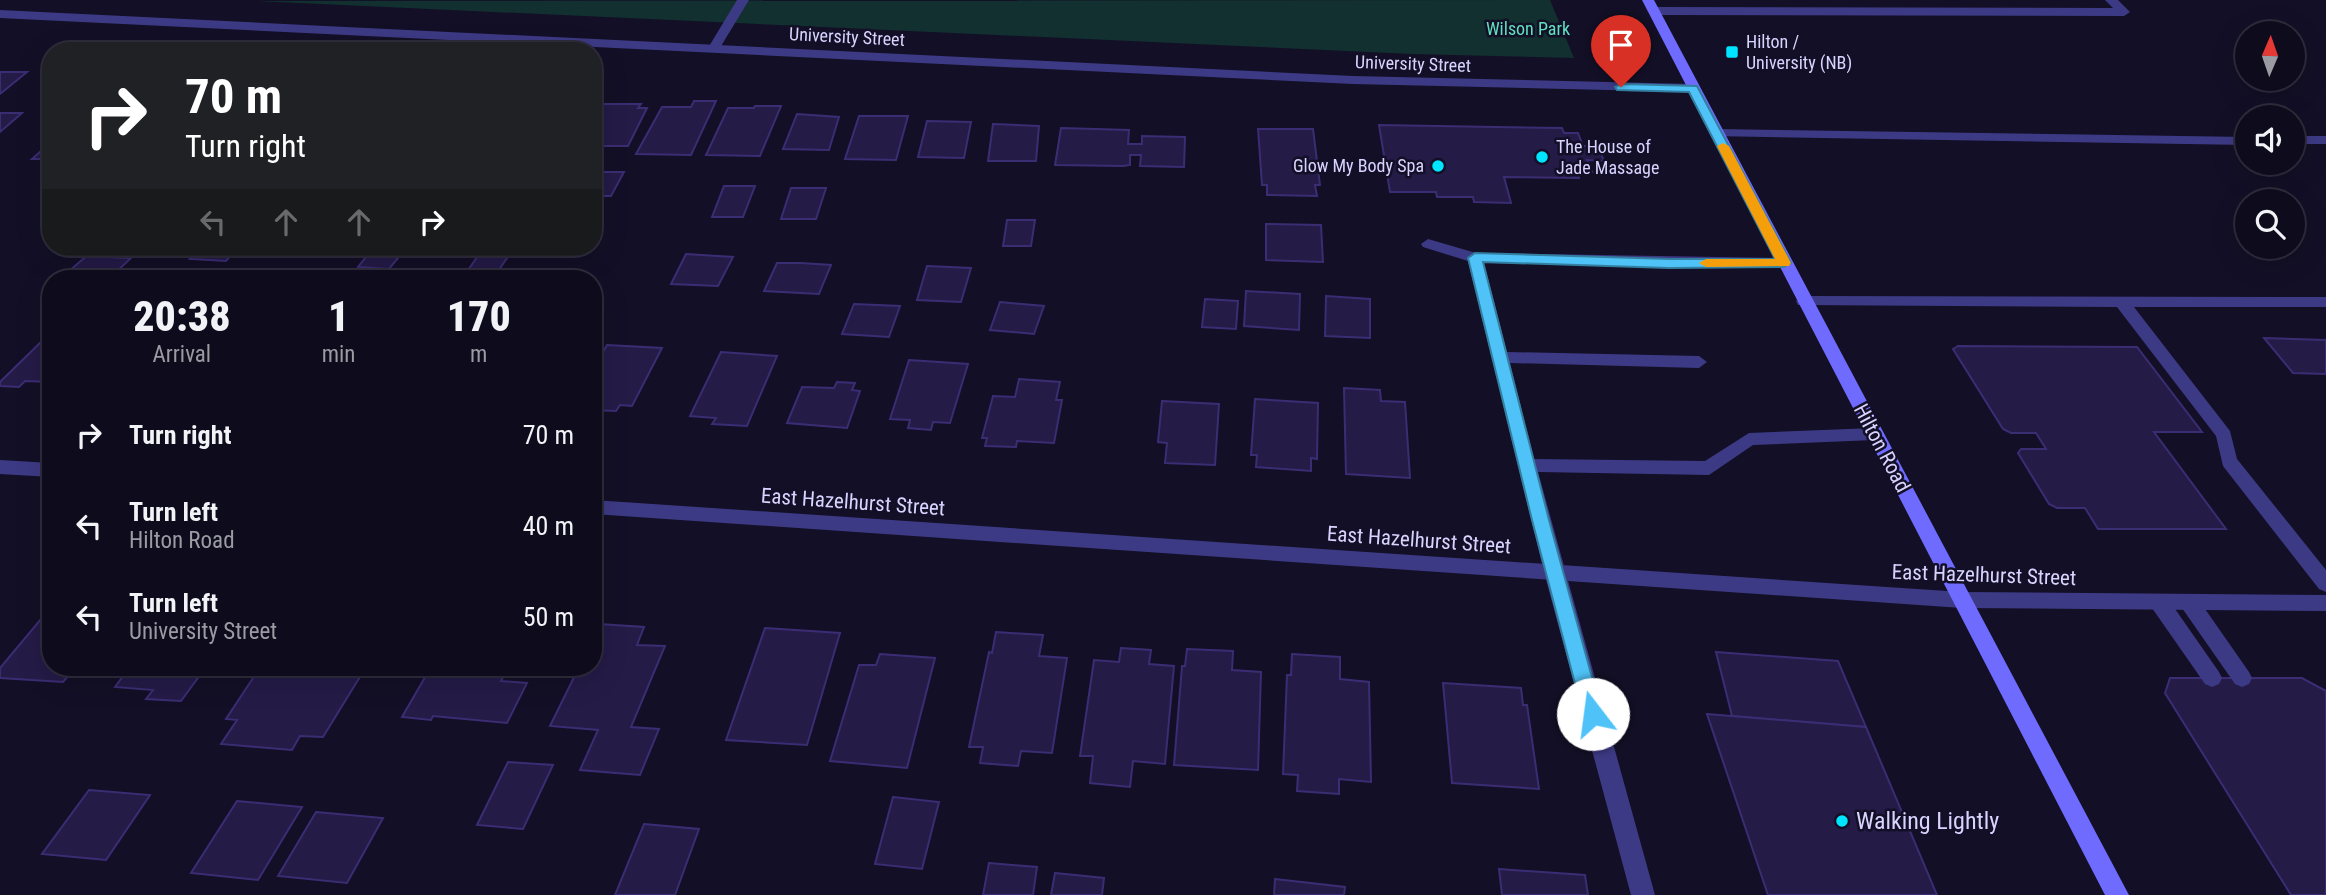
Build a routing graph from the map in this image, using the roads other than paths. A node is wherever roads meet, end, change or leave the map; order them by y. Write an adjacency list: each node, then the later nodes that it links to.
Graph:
1 (22, 0): 5 (street)
2 (743, 0): 8 (street)
3 (2111, 0): 4 (street)
4 (1651, 5): 9 (street, Hilton Road)
5 (1, 14): 6 (street, University Street)
6 (588, 42)
7 (602, 43): 8 (street, University Street)
8 (714, 48): 9 (street, University Street)
9 (1693, 88): 10 (street, Hilton Road)
10 (1716, 133): 13 (street); 16 (street, Hilton Road)
11 (2305, 140): 12 (street)
12 (2326, 140)
13 (2235, 141)
14 (1429, 244): 15 (street)
15 (1475, 258): 16 (street); 20 (street)
16 (1784, 263): 17 (street, Hilton Road)
17 (1804, 301): 18 (street); 22 (street, Hilton Road)
18 (2121, 302): 19 (street); 28 (street)
19 (2326, 302)
20 (1500, 357): 21 (street); 23 (street)
21 (1699, 362)
22 (1874, 434): 23 (street); 29 (street, Hilton Road)
23 (1527, 465): 27 (street)
24 (0, 467): 25 (street)
25 (42, 469)
26 (602, 508): 27 (street, East Hazelhurst Street)
27 (1554, 572): 29 (street, East Hazelhurst Street); 35 (street)
28 (2326, 584)
29 (1962, 600): 30 (street, East Hazelhurst Street); 36 (street, Hilton Road)
30 (2160, 602): 31 (street, East Hazelhurst Street); 33 (street)
31 (2189, 602): 32 (street, East Hazelhurst Street); 34 (street)
32 (2326, 603)
33 (2212, 678)
34 (2242, 678)
35 (1643, 895)
36 (2118, 895)

